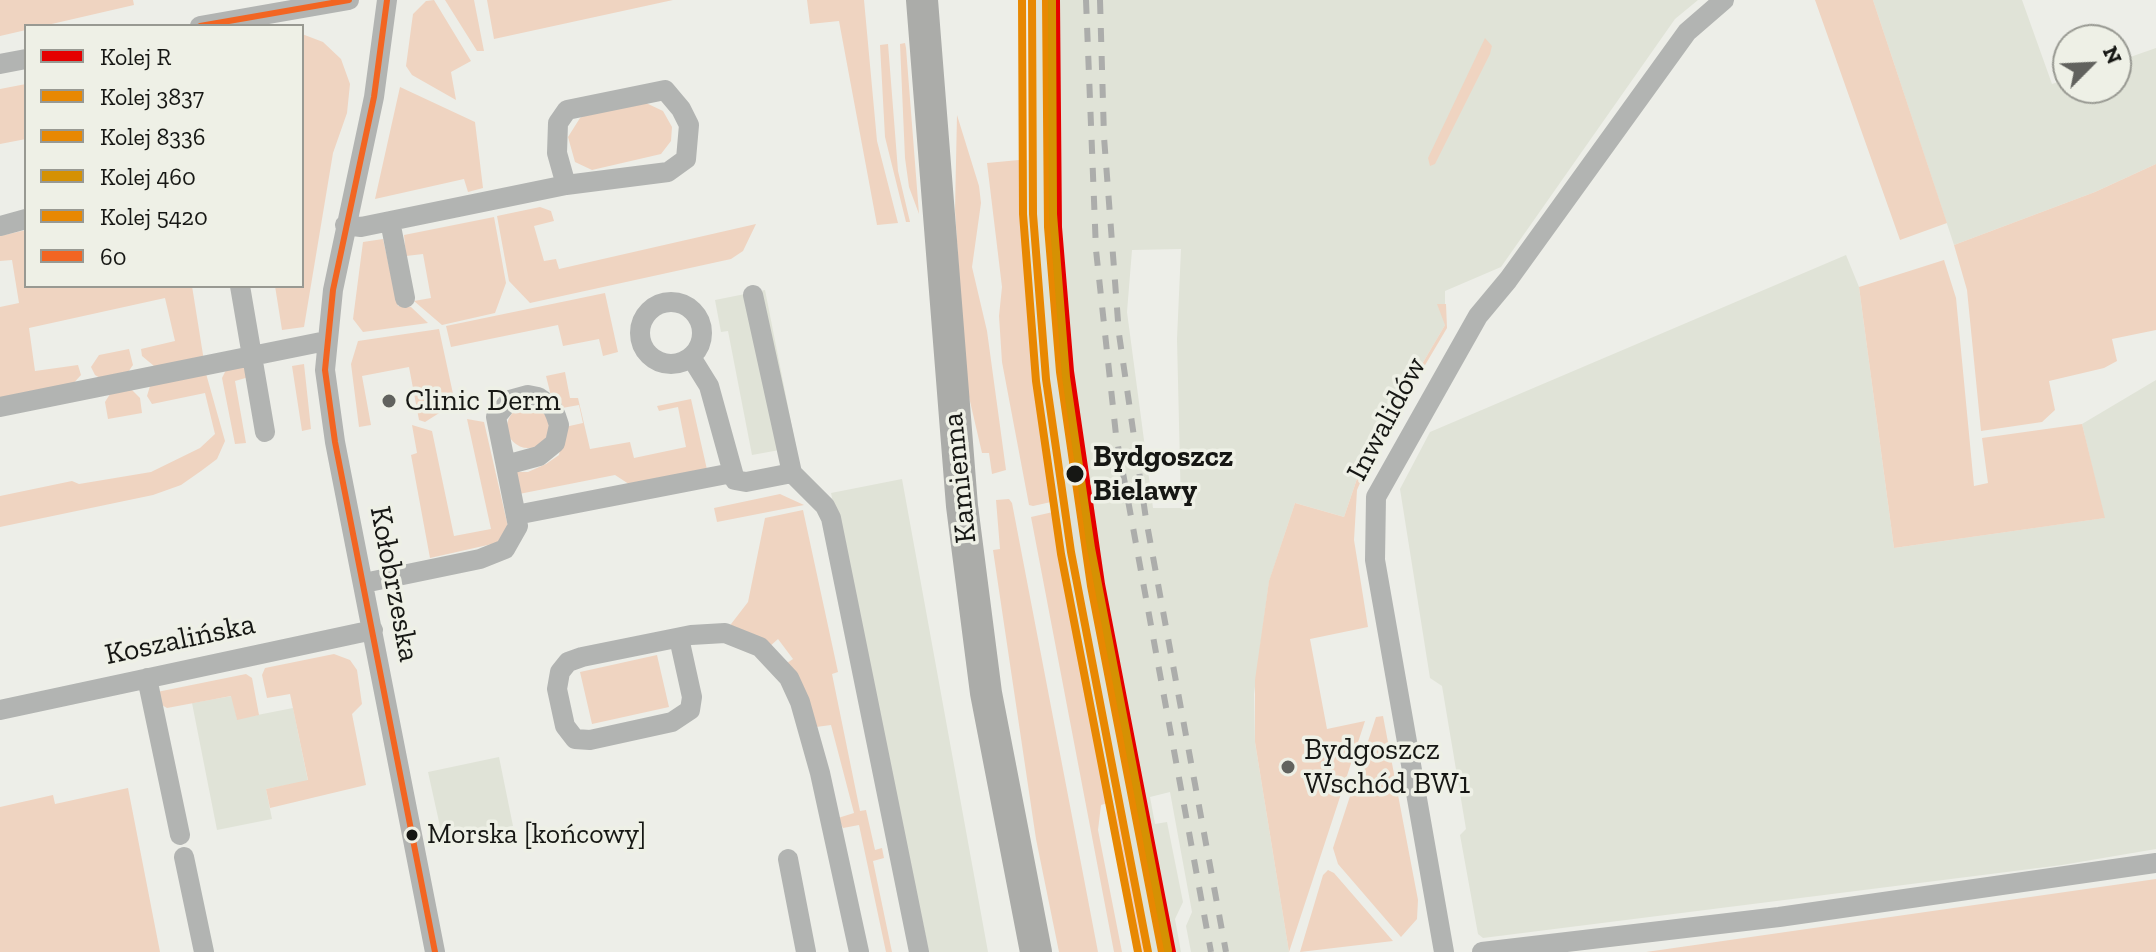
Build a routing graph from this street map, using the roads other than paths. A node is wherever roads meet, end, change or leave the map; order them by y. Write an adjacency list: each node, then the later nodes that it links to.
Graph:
1 (349, 0): 5 (street)
2 (387, 0): 12 (street, Kołobrzeska)
3 (922, 0): 40 (main road, Kamienna)
4 (1724, 0): 41 (street, Inwalidów)
5 (261, 8): 6 (street)
6 (207, 24)
7 (24, 59): 8 (street)
8 (0, 64)
9 (566, 185): 9 (street); 11 (street)
10 (24, 220): 13 (street)
11 (390, 221): 12 (street); 16 (street)
12 (345, 225): 17 (street, Kołobrzeska)
13 (0, 226)
14 (240, 288): 18 (street)
15 (753, 295): 24 (street)
16 (405, 298)
17 (326, 341): 18 (street); 26 (street, Kołobrzeska)
18 (252, 357): 20 (street); 21 (street)
19 (691, 357): 23 (street)
20 (0, 407)
21 (265, 432)
22 (506, 465): 25 (street)
23 (732, 473): 24 (street); 25 (street)
24 (792, 473): 39 (street)
25 (516, 515): 26 (street)
26 (364, 583): 27 (street, Kołobrzeska)
27 (373, 630): 29 (street, Koszalińska); 36 (street, Kołobrzeska)
28 (679, 638): 28 (street); 38 (street)
29 (147, 678): 30 (street, Koszalińska); 31 (street)
30 (0, 710)
31 (180, 835)
32 (184, 857): 35 (street)
33 (788, 859): 37 (street)
34 (2156, 863): 42 (street)
35 (204, 952)
36 (435, 952)
37 (806, 952)
38 (859, 952)
39 (919, 952)
40 (1036, 952)
41 (1444, 952)
42 (1482, 952)

